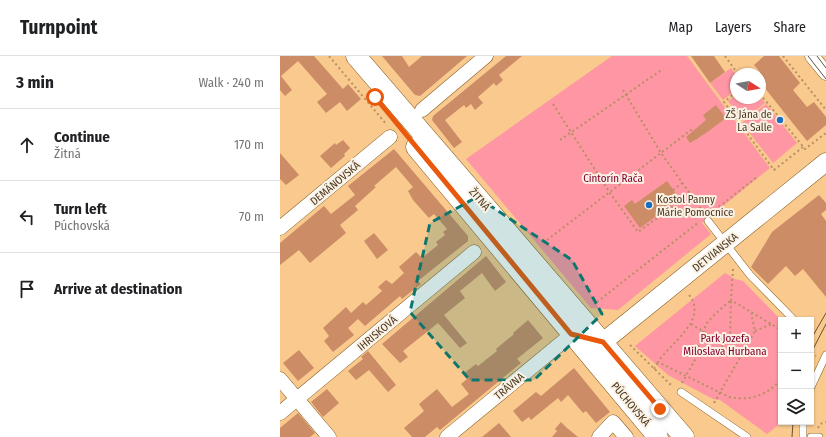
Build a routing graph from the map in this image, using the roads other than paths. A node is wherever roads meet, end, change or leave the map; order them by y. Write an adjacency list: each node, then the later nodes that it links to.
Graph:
1 (340, 56): 14 (main road, ŽITNÁ)
2 (356, 56): 15 (main road, ŽITNÁ)
3 (486, 56): 6 (street)
4 (812, 56): 5 (street)
5 (826, 73)
6 (422, 110)
7 (390, 132): 10 (street, DEMÄNOVSKÁ)
8 (826, 162): 11 (street, DETVIANSKA)
9 (706, 220): 11 (lane)
10 (280, 228)
11 (730, 250): 13 (lane); 15 (street, DETVIANSKA)
12 (474, 252): 21 (street, IHRISKOVÁ)
13 (791, 317)
14 (571, 334): 15 (main road); 17 (main road, PÚCHOVSKÁ); 25 (street, TRÁVNA)
15 (603, 342): 17 (main road, PÚCHOVSKÁ); 29 (main road, PÚCHOVSKÁ)
16 (826, 355): 19 (lane)
17 (604, 371): 28 (main road, PÚCHOVSKÁ)
18 (280, 379): 21 (street)
19 (814, 381)
20 (681, 392): 30 (lane)
21 (297, 399): 22 (street, IHRISKOVÁ); 24 (street)
22 (280, 413)
23 (802, 425): 31 (lane)
24 (329, 437)
25 (447, 437)
26 (599, 437): 27 (street)
27 (626, 437)
28 (658, 437)
29 (684, 437)
30 (747, 437)
31 (803, 437)
32 (811, 437): 33 (lane)
33 (819, 437)

